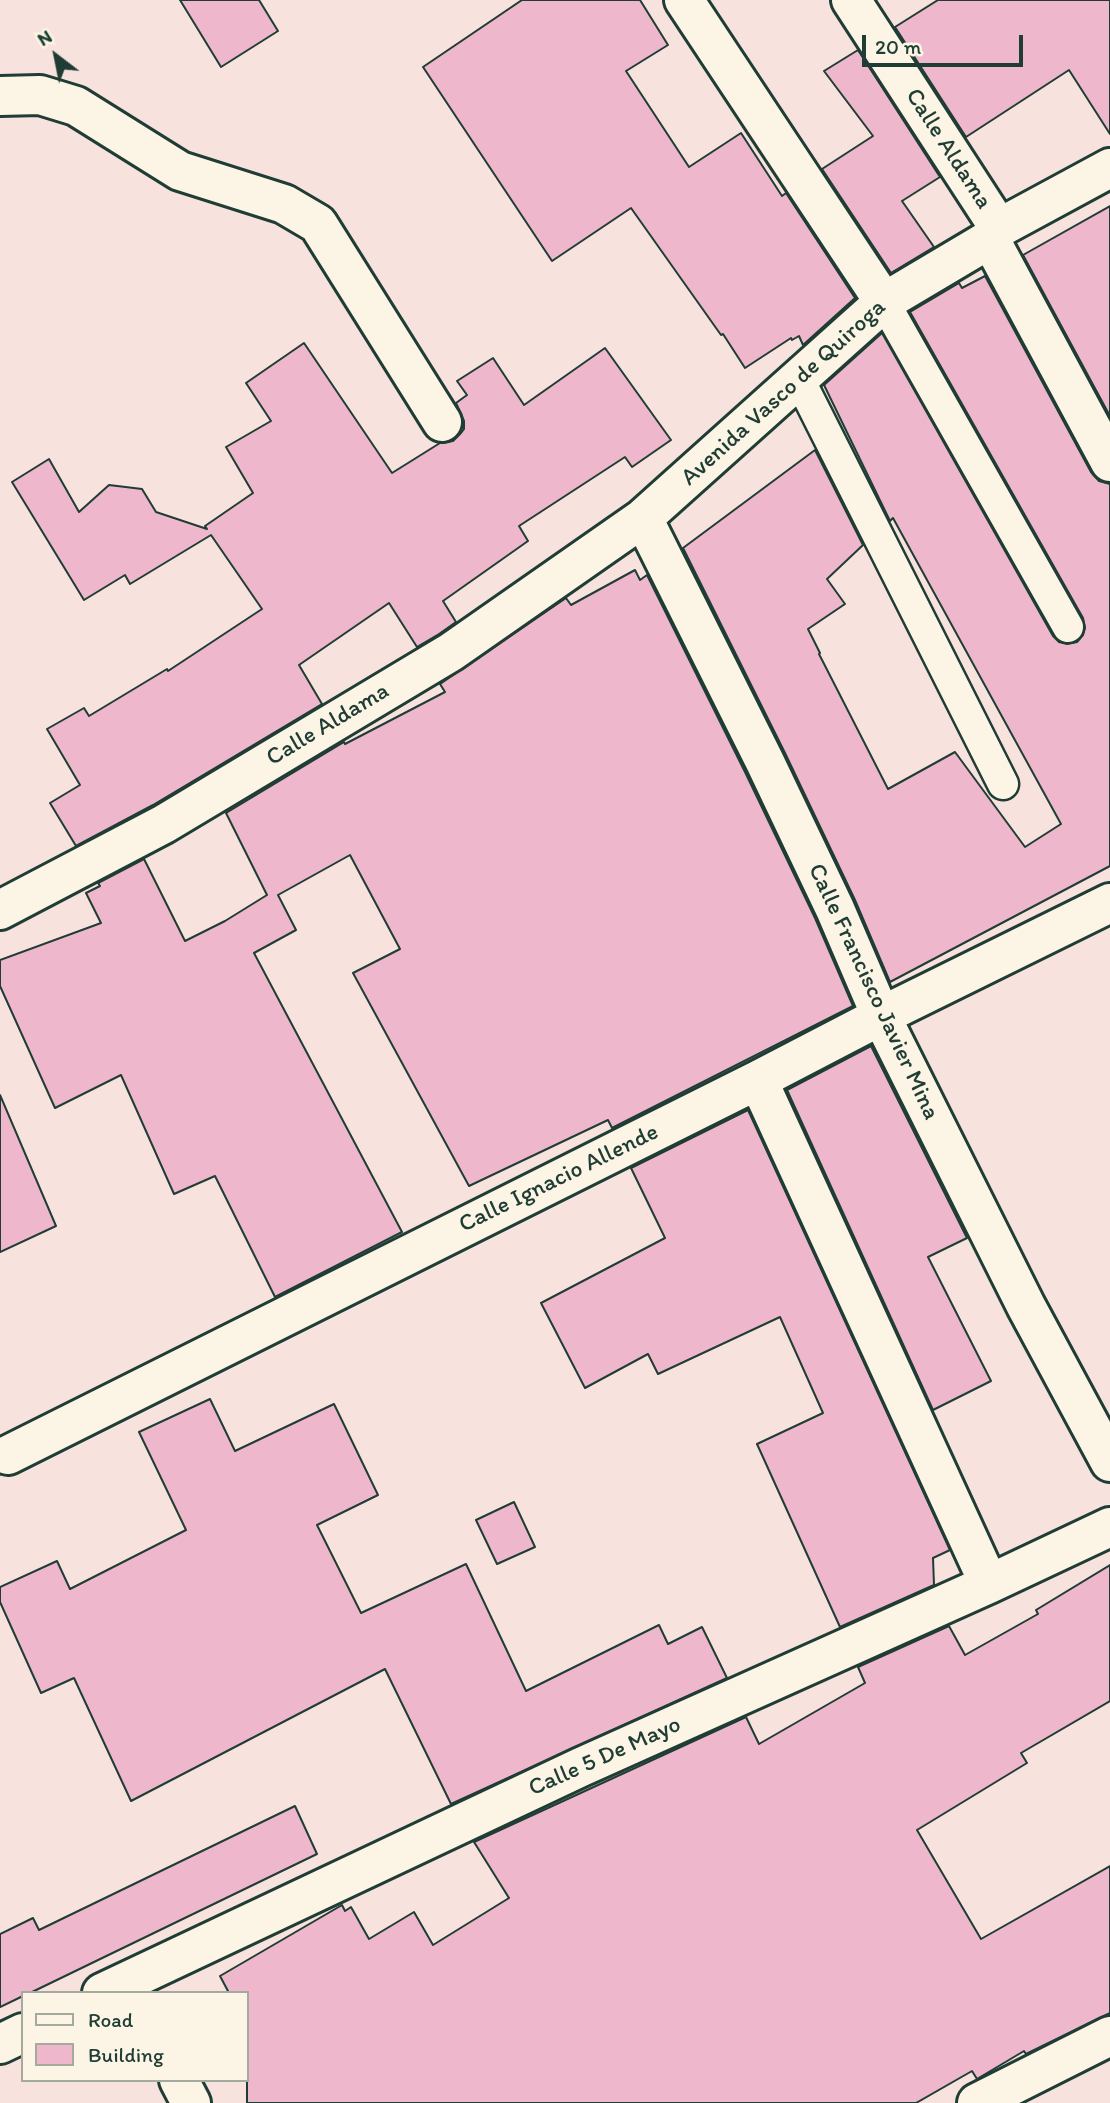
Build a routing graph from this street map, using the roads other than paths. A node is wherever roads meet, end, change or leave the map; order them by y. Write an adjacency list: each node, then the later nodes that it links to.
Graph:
1 (684, 0): 6 (street)
2 (851, 0): 5 (street, Calle Aldama)
3 (0, 96): 8 (street)
4 (1110, 168): 5 (street, Avenida Vasco de Quiroga)
5 (995, 234): 6 (street, Avenida Vasco de Quiroga); 9 (street, Calle Aldama)
6 (884, 302): 7 (street, Avenida Vasco de Quiroga); 11 (lane)
7 (799, 379): 10 (street, Avenida Vasco de Quiroga); 12 (lane)
8 (442, 422)
9 (1110, 462)
10 (643, 518): 13 (street, Calle Aldama); 15 (street, Calle Francisco Javier Mina)
11 (1068, 627)
12 (1003, 784)
13 (0, 910)
14 (1107, 914): 15 (street, Calle Ignacio Allende)
15 (881, 1016): 16 (street, Calle Ignacio Allende); 18 (street, Calle Francisco Javier Mina)
16 (758, 1080): 17 (street, Calle Ignacio Allende); 20 (street)
17 (8, 1455)
18 (1110, 1462)
19 (1110, 1527): 20 (street, Calle 5 De Mayo)
20 (989, 1584): 21 (street, Calle 5 De Mayo)
21 (121, 1989)
22 (21, 2034): 24 (street)
23 (1110, 2036): 27 (street)
24 (0, 2044)
25 (180, 2082): 26 (street)
26 (191, 2103)
27 (977, 2103)

